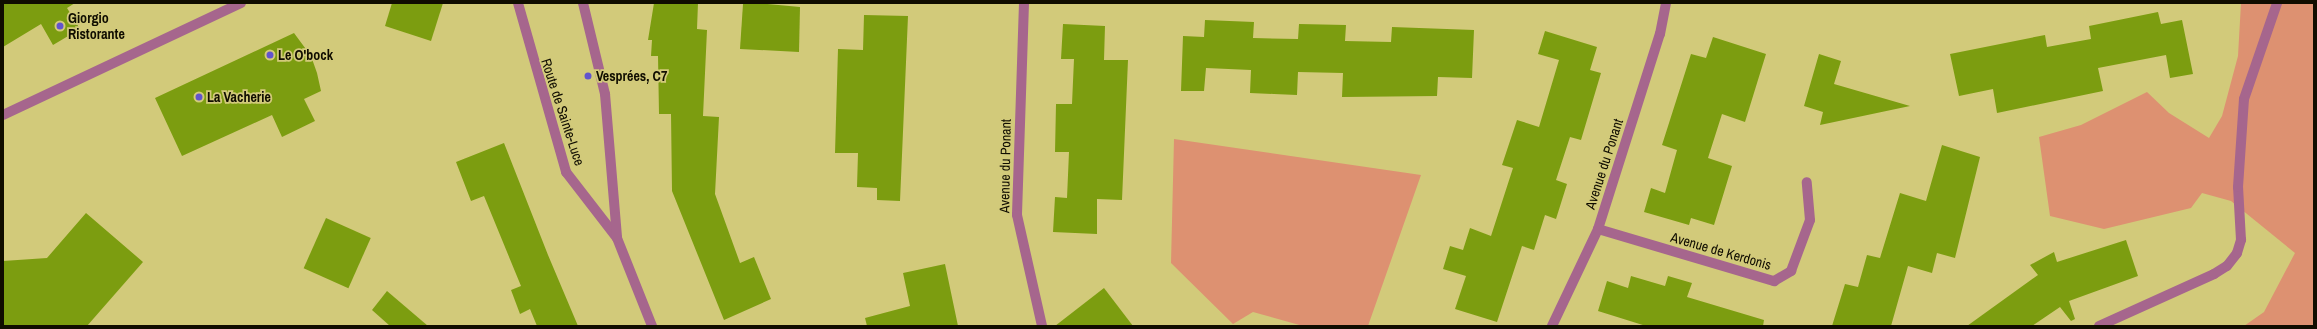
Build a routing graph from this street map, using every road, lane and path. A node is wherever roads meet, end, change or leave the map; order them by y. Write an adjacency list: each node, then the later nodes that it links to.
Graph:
1 (241, 3): 7 (street)
2 (518, 3): 10 (street, Route de Sainte-Luce)
3 (583, 3): 10 (street, Route de Sainte-Luce)
4 (1024, 3): 12 (street, Avenue du Ponant)
5 (1666, 3): 9 (street, Avenue du Ponant)
6 (2277, 3): 14 (street)
7 (3, 115)
8 (1807, 182): 9 (street, Avenue de Kerdonis)
9 (1598, 229): 13 (street, Avenue du Ponant)
10 (617, 238): 11 (street, Route de Sainte-Luce)
11 (652, 326)
12 (1042, 326)
13 (1552, 326)
14 (2099, 326)

